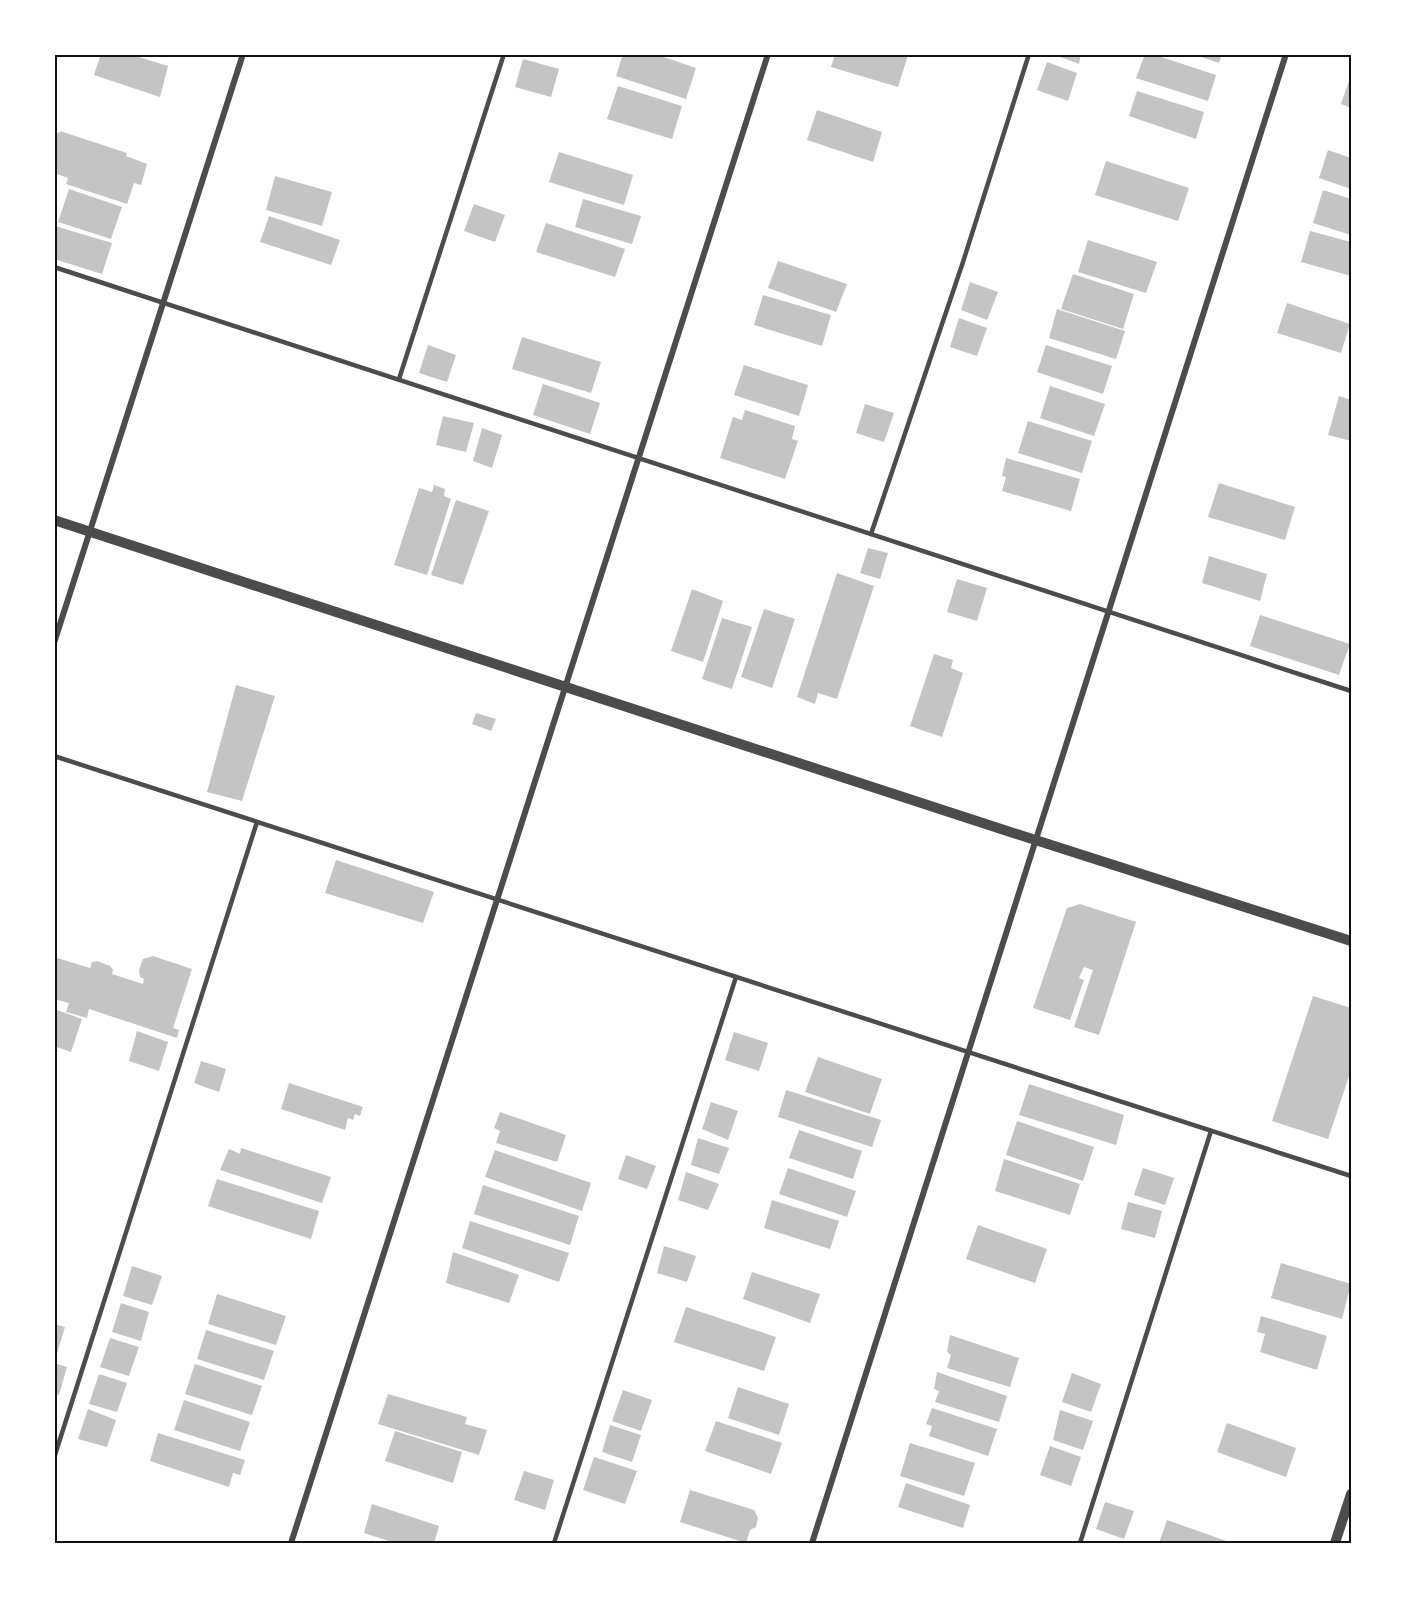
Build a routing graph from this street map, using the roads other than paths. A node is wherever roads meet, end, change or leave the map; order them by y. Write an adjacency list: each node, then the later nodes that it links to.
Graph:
1 (243, 54): 7 (street)
2 (504, 54): 8 (lane)
3 (768, 54): 9 (street)
4 (1029, 54): 12 (lane)
5 (1286, 54): 13 (street)
6 (54, 267): 7 (lane)
7 (163, 302): 8 (lane); 11 (street)
8 (399, 379): 9 (lane)
9 (638, 459): 12 (lane); 16 (street)
10 (54, 520): 11 (street)
11 (90, 532): 14 (street); 16 (street)
12 (871, 534): 13 (lane)
13 (1109, 611): 17 (lane); 20 (street)
14 (54, 644)
15 (1351, 684): 17 (lane)
16 (565, 687): 20 (street); 21 (street)
17 (1350, 690)
18 (54, 756): 19 (lane)
19 (257, 822): 21 (lane); 27 (lane)
20 (1036, 840): 22 (street); 24 (street)
21 (497, 900): 23 (lane); 29 (street)
22 (1351, 941)
23 (736, 977): 24 (lane); 30 (lane)
24 (968, 1052): 25 (lane); 31 (street)
25 (1211, 1131): 26 (lane); 32 (lane)
26 (1351, 1176)
27 (54, 1458)
28 (1351, 1494): 33 (street)
29 (291, 1543)
30 (554, 1543)
31 (812, 1543)
32 (1080, 1543)
33 (1335, 1543)

